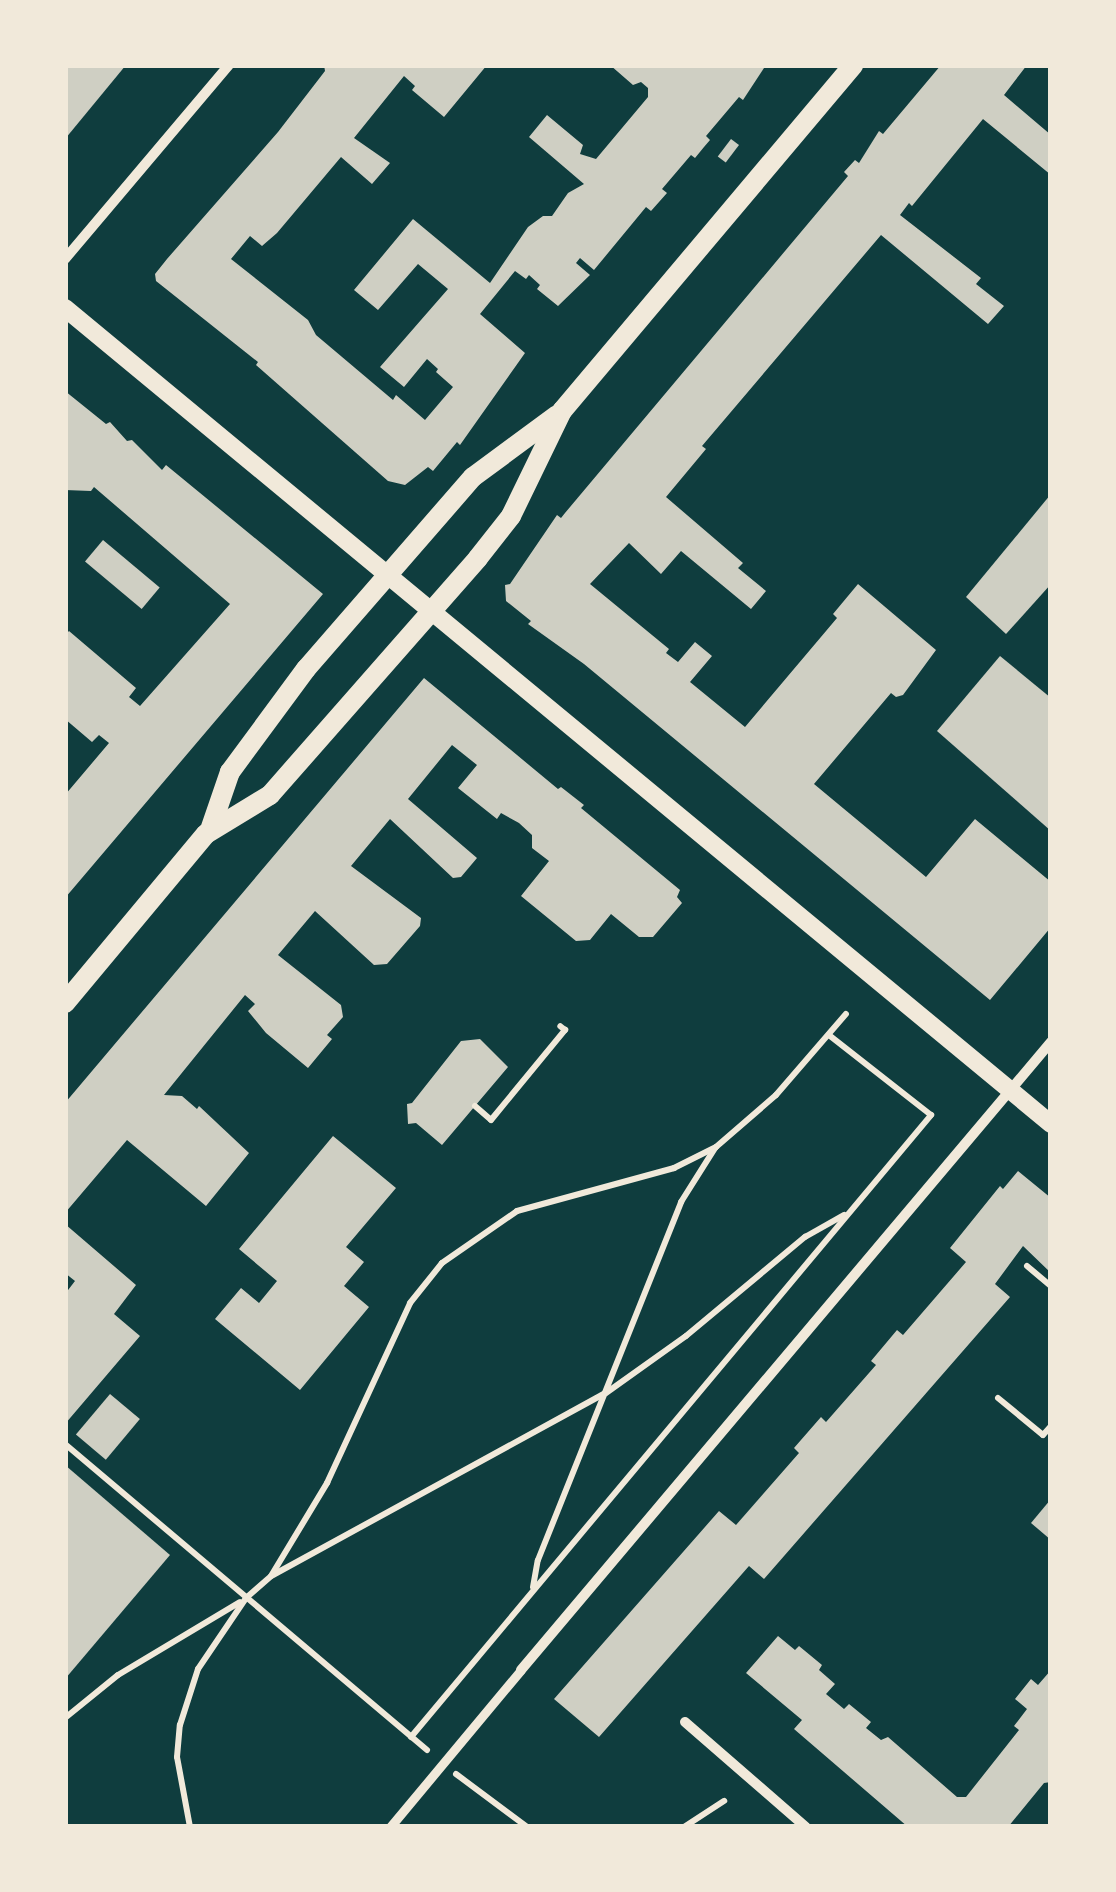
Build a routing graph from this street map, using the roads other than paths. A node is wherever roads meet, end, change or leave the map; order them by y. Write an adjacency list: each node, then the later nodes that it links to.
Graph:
1 (229, 65): 3 (street)
2 (853, 65): 5 (main road)
3 (65, 260)
4 (65, 308): 6 (street)
5 (562, 411): 6 (main road); 7 (main road)
6 (386, 576): 7 (street); 8 (main road)
7 (429, 612): 8 (main road); 11 (street)
8 (210, 830): 9 (main road)
9 (65, 1003)
10 (1051, 1042): 11 (street)
11 (1010, 1091): 12 (street); 13 (street)
12 (1051, 1124)
13 (521, 1670): 15 (street)
14 (685, 1722): 16 (street)
15 (390, 1827)
16 (806, 1827)

